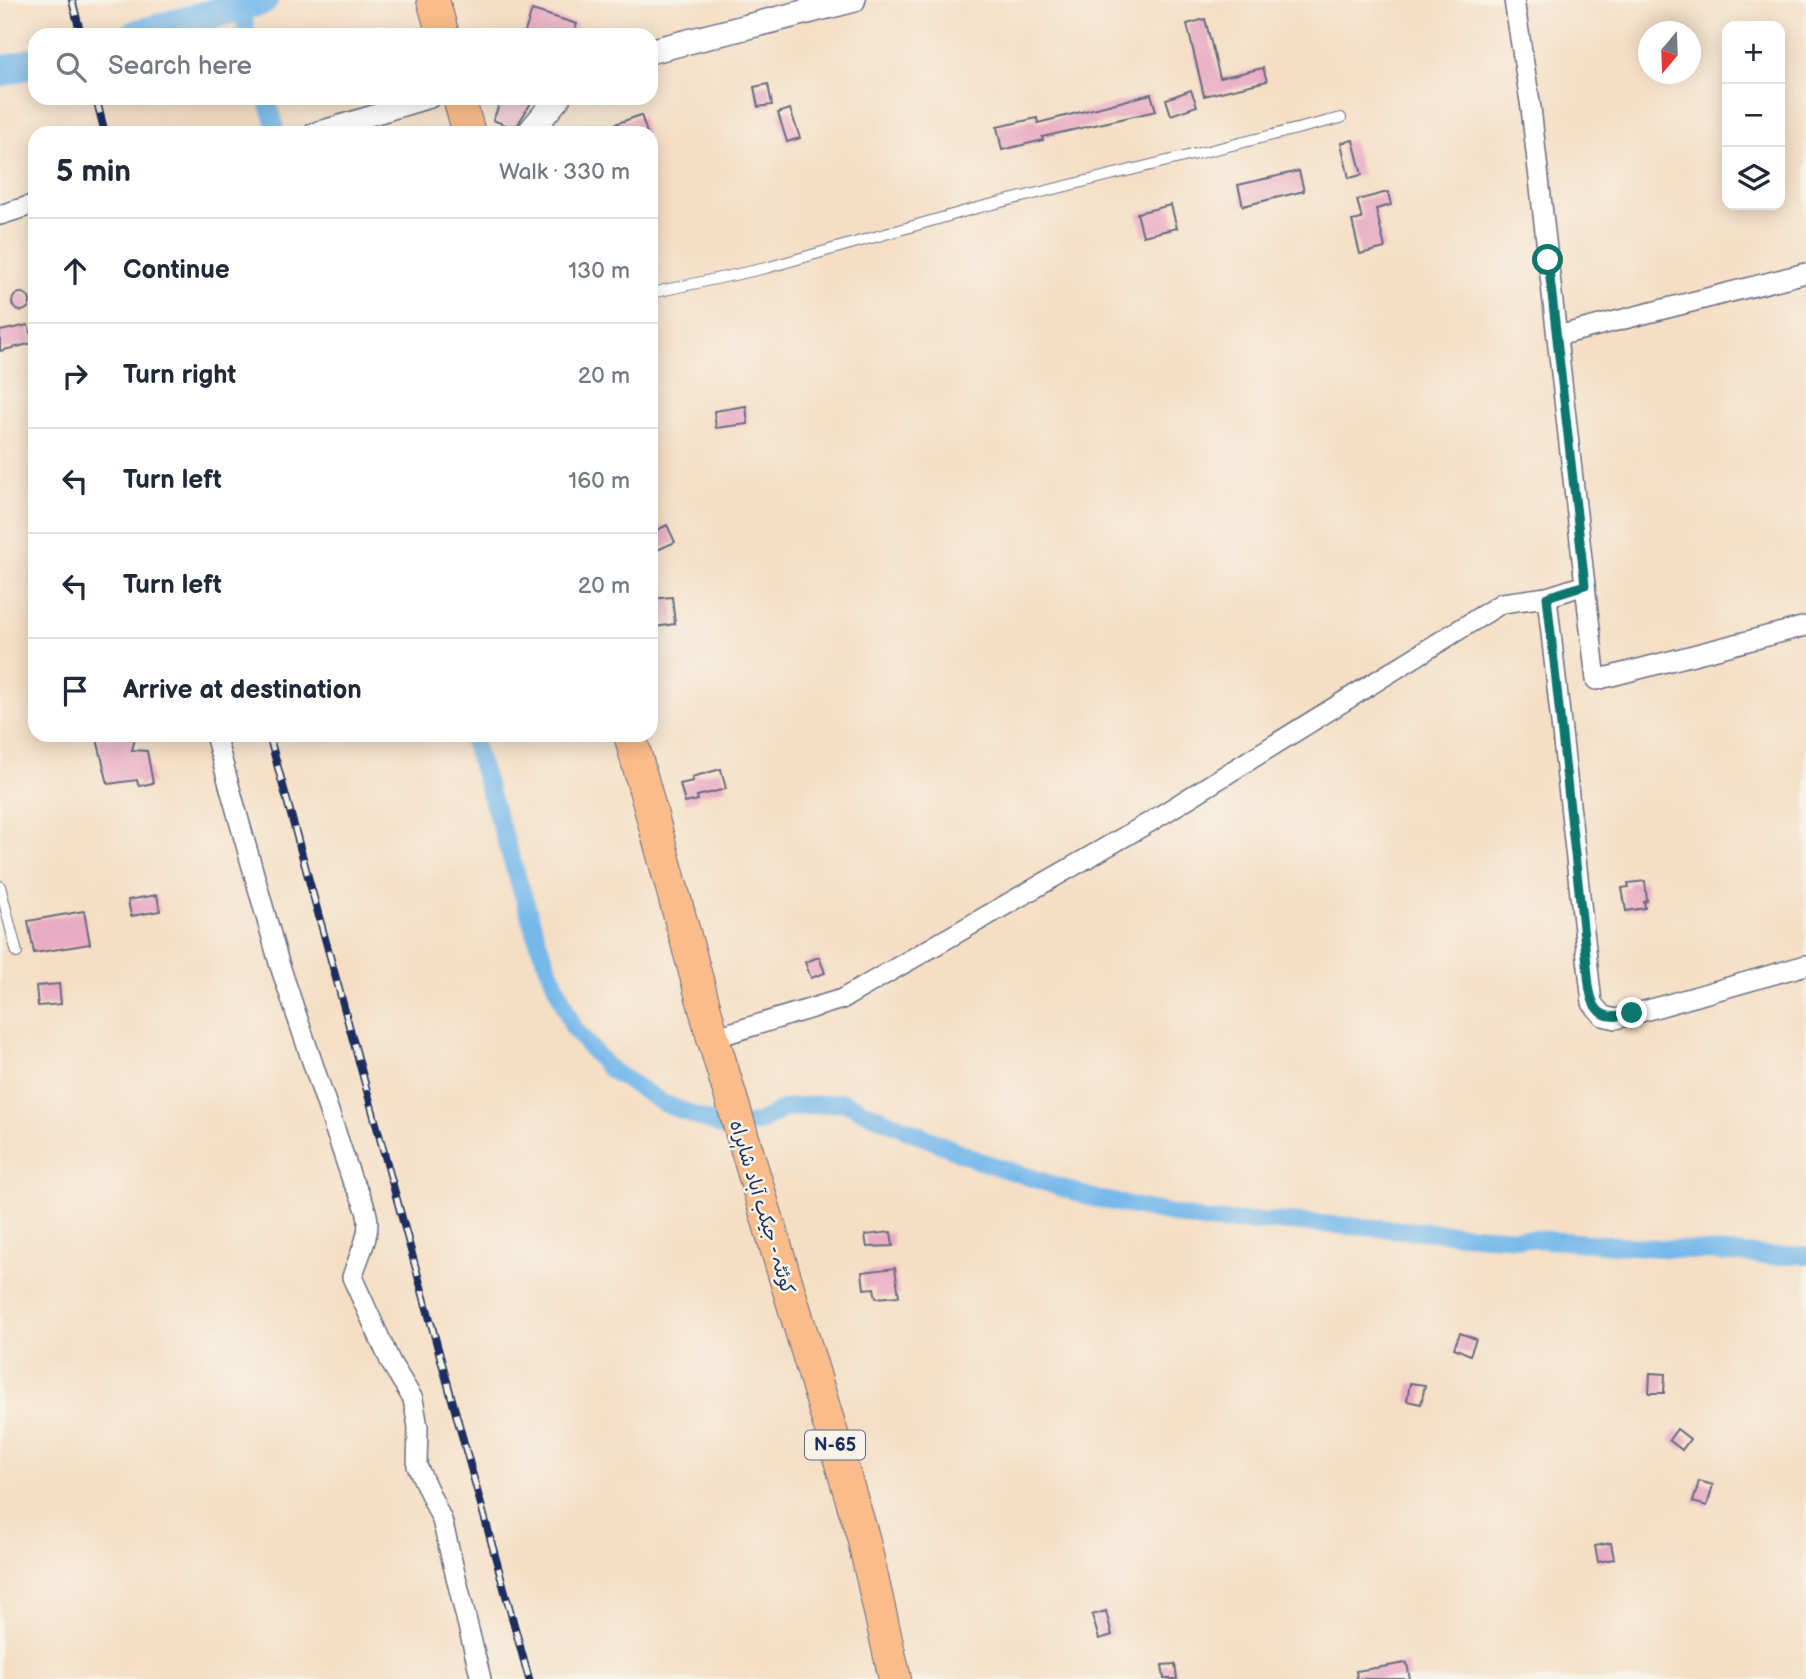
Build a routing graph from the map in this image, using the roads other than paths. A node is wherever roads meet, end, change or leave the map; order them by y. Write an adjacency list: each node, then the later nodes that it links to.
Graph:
1 (853, 0): 3 (street)
2 (1517, 1): 15 (street)
3 (658, 49)
4 (407, 105): 8 (street)
5 (461, 105): 9 (highway)
6 (552, 105): 10 (street)
7 (1341, 118): 14 (lane)
8 (336, 126)
9 (467, 126)
10 (535, 126)
11 (28, 206): 12 (street)
12 (0, 215)
13 (1806, 273): 15 (street)
14 (658, 291)
15 (1557, 336): 16 (street)
16 (1585, 585): 17 (street); 18 (street)
17 (1547, 597): 23 (street); 24 (street)
18 (1806, 626)
19 (217, 742): 25 (street)
20 (632, 742): 24 (highway, کوئٹہ - جیکب آباد شاہراہ / N-65)
21 (0, 886): 22 (lane)
22 (17, 953)
23 (1806, 965)
24 (713, 1038): 26 (highway, کوئٹہ - جیکب آباد شاہراہ / N-65)
25 (481, 1679)
26 (895, 1679)

